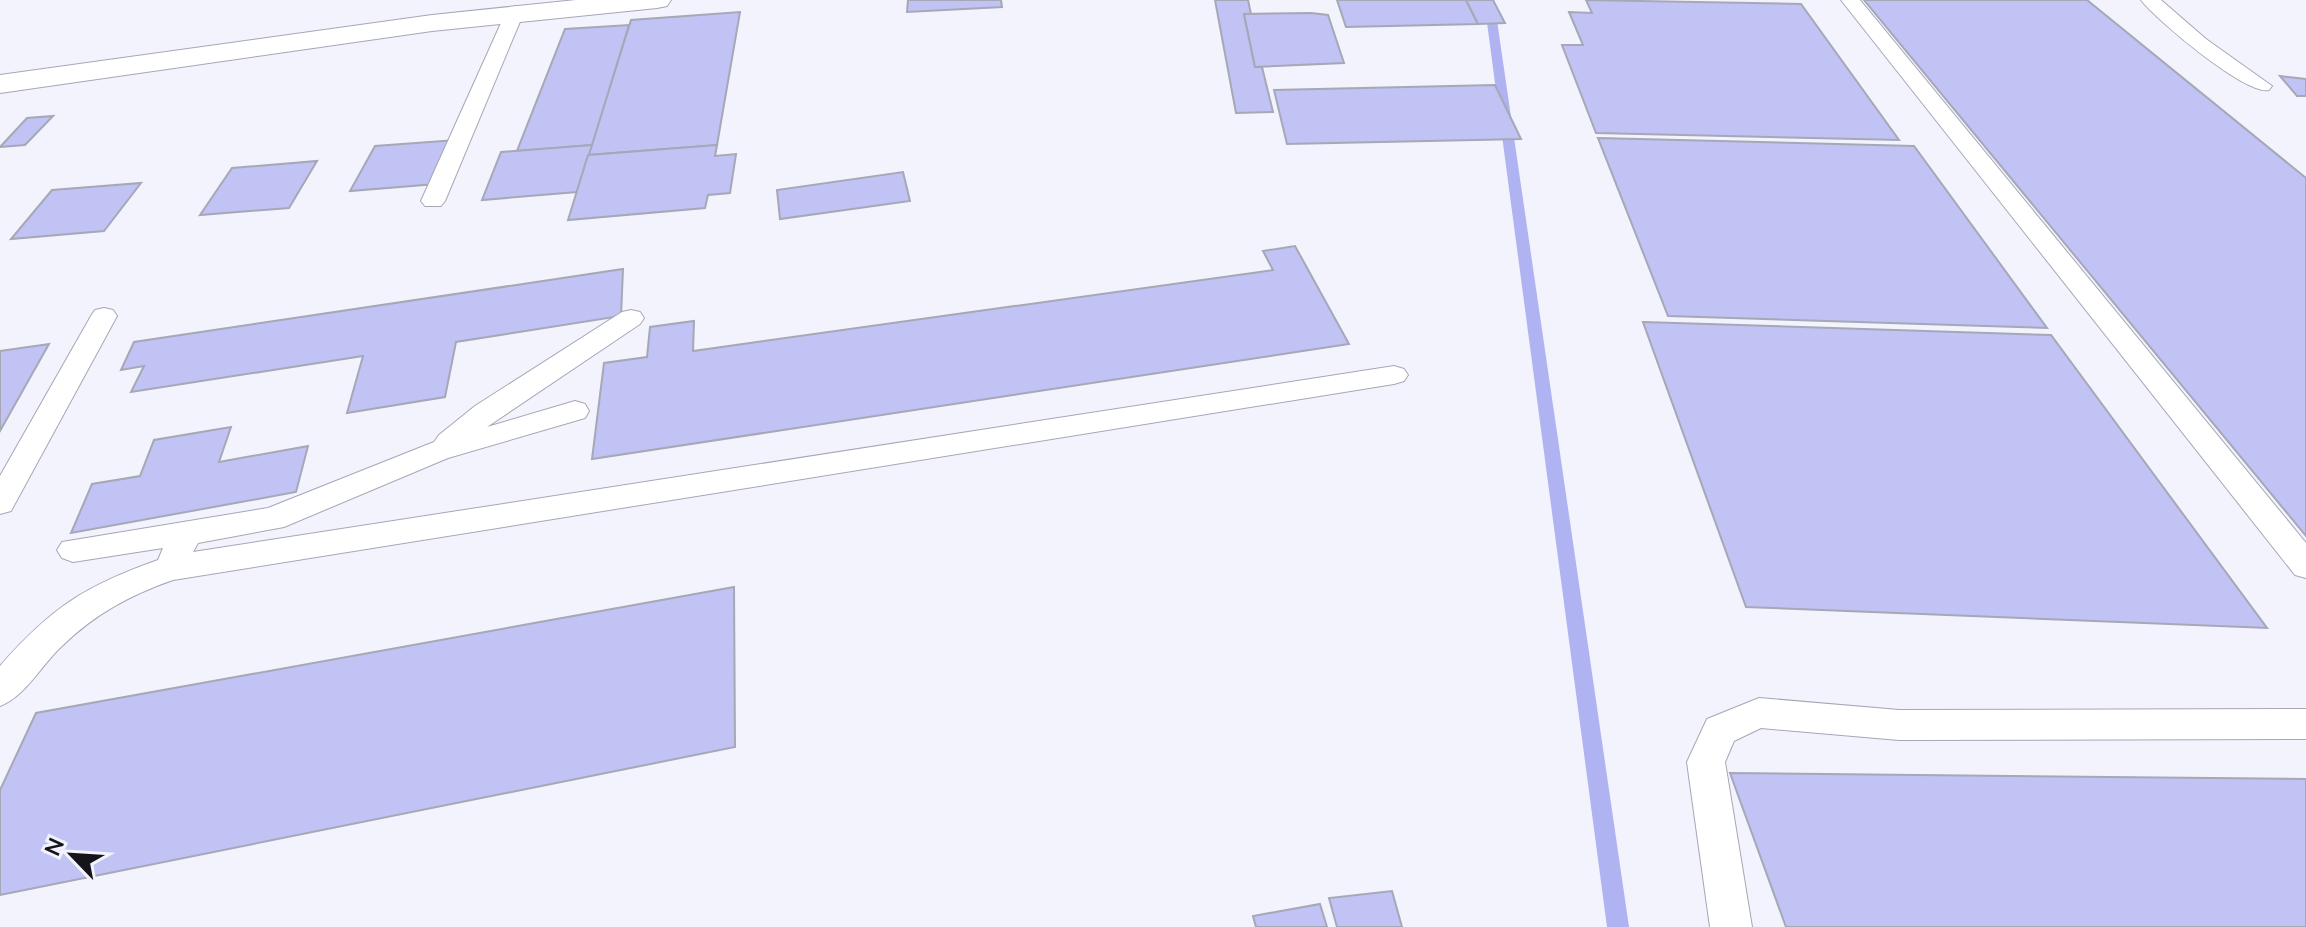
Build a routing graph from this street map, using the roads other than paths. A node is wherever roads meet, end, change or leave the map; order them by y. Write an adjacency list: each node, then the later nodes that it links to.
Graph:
1 (657, 0): 5 (street)
2 (1850, 0): 17 (lane)
3 (2150, 0): 7 (lane)
4 (437, 11): 5 (street); 6 (street)
5 (515, 12): 8 (lane)
6 (0, 84)
7 (2262, 86)
8 (433, 201)
9 (104, 316): 14 (lane)
10 (631, 318): 13 (lane)
11 (1394, 375): 18 (lane)
12 (575, 411): 13 (lane)
13 (438, 451): 15 (lane)
14 (0, 503)
15 (186, 533): 16 (lane); 18 (lane)
16 (73, 550)
17 (2306, 566)
18 (170, 568): 19 (lane)
19 (0, 691)
20 (2306, 724): 21 (lane)
21 (1731, 927)

